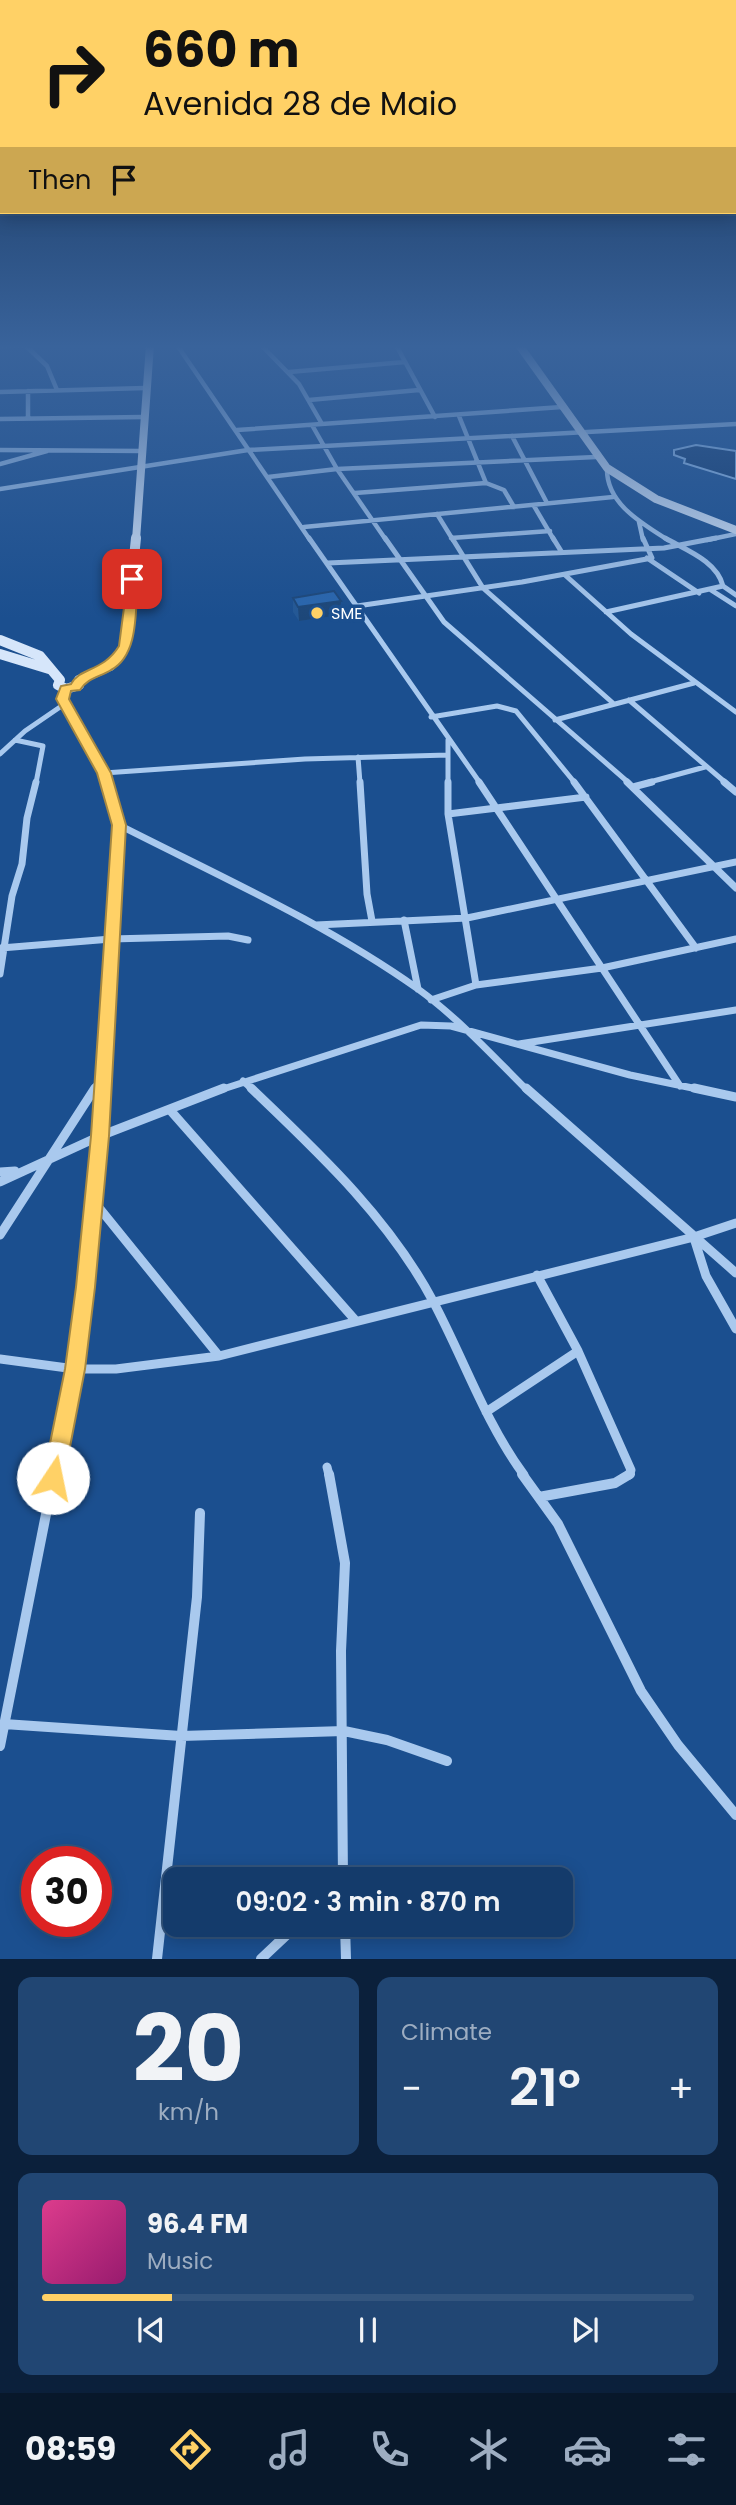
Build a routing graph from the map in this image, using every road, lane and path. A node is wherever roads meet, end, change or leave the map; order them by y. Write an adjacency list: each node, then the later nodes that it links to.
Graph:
1 (143, 436): 12 (street)
2 (241, 436): 11 (street)
3 (318, 436): 8 (street)
4 (493, 436): 7 (street)
5 (512, 436): 14 (street)
6 (581, 436): 13 (street)
7 (467, 437): 8 (street); 15 (street)
8 (323, 445): 11 (street); 19 (street)
9 (0, 450): 10 (street)
10 (51, 450): 12 (street); 16 (street)
11 (248, 450): 17 (street); 20 (street)
12 (142, 451): 17 (street)
13 (596, 457): 14 (street); 18 (street)
14 (524, 461): 15 (street); 25 (street)
15 (476, 463): 19 (street); 21 (street)
16 (0, 464)
17 (141, 467): 22 (street); 55 (street)
18 (607, 468): 24 (street); 33 (street)
19 (337, 469): 20 (street); 23 (street)
20 (268, 477): 31 (street)
21 (486, 484): 23 (street); 27 (street)
22 (0, 489)
23 (355, 493): 29 (street)
24 (613, 498): 25 (street); 30 (street)
25 (547, 503): 26 (street)
26 (534, 506): 27 (street); 32 (street)
27 (514, 507): 28 (street)
28 (437, 514): 29 (street); 34 (street)
29 (372, 520): 31 (street); 40 (street)
30 (639, 522): 35 (street); 36 (street)
31 (304, 527): 41 (street)
32 (550, 531): 34 (street); 37 (street)
33 (736, 532): 35 (street)
34 (451, 538): 38 (street)
35 (680, 544): 36 (street); 43 (street)
36 (645, 548): 37 (street); 39 (street)
37 (561, 551): 38 (street)
38 (460, 555): 40 (street); 44 (street)
39 (646, 557): 42 (street); 46 (street)
40 (397, 558): 41 (street); 47 (street)
41 (328, 563): 49 (street)
42 (565, 575): 44 (street); 51 (street)
43 (723, 586): 45 (street); 48 (street)
44 (483, 588): 47 (street); 59 (street)
45 (711, 590): 46 (street); 50 (street)
46 (698, 593): 51 (street)
47 (423, 595): 49 (street); 63 (street)
48 (736, 595)
49 (357, 606): 62 (street)
50 (736, 606)
51 (606, 612): 56 (street)
52 (0, 640): 54 (street)
53 (0, 654): 54 (street)
54 (49, 669): 57 (street)
55 (79, 680): 57 (street)
56 (694, 683): 58 (street); 61 (street)
57 (63, 684): 60 (street)
58 (629, 700): 59 (street); 69 (street)
59 (614, 704): 63 (street)
60 (63, 705): 64 (street); 70 (street)
61 (736, 712)
62 (431, 717): 65 (street); 73 (street)
63 (555, 720): 71 (street)
64 (15, 740): 66 (street); 89 (street)
65 (448, 740): 67 (street); 74 (street)
66 (0, 754)
67 (448, 755): 68 (street); 75 (street)
68 (358, 757): 70 (street); 84 (street)
69 (705, 767): 71 (street); 72 (street)
70 (104, 773): 76 (street)
71 (633, 788): 78 (street)
72 (736, 792)
73 (586, 797): 74 (street); 79 (street)
74 (500, 810): 75 (street); 81 (street)
75 (448, 814): 82 (street)
76 (119, 825): 85 (street); 86 (street)
77 (736, 862): 78 (street)
78 (714, 866): 79 (street); 80 (street)
79 (649, 880): 81 (street); 90 (street)
80 (736, 888)
81 (559, 901): 82 (street); 91 (street)
82 (467, 918): 83 (street); 93 (street)
83 (404, 920): 84 (street); 94 (street)
84 (372, 921): 85 (street)
85 (314, 925): 94 (street)
86 (111, 939): 88 (street); 89 (street); 100 (street)
87 (736, 939): 90 (street)
88 (248, 940)
89 (1, 948): 92 (street)
90 (696, 948): 91 (street)
91 (602, 968): 93 (street); 97 (street)
92 (0, 974)
93 (476, 985): 95 (street)
94 (418, 989): 95 (street)
95 (431, 1000): 98 (street)
96 (736, 1010): 97 (street)
97 (640, 1027): 99 (street); 102 (street)
98 (468, 1030): 99 (street); 101 (street); 113 (street)
99 (515, 1045): 102 (street)
100 (102, 1075): 105 (street); 106 (street)
101 (243, 1081): 104 (street); 116 (street)
102 (680, 1086): 103 (street)
103 (736, 1097)
104 (170, 1110): 105 (street); 117 (street)
105 (100, 1136): 106 (street); 110 (street)
106 (53, 1157): 107 (street); 112 (street)
107 (20, 1171): 108 (street); 109 (street)
108 (0, 1172)
109 (0, 1182)
110 (92, 1199): 120 (street); 122 (street)
111 (736, 1223): 113 (street)
112 (0, 1235)
113 (694, 1237): 114 (street); 115 (street); 118 (street)
114 (736, 1273)
115 (537, 1275): 116 (street); 119 (street)
116 (433, 1301): 117 (street); 123 (street)
117 (356, 1321): 120 (street)
118 (736, 1329)
119 (578, 1351): 123 (street); 125 (street)
120 (219, 1356): 122 (street)
121 (0, 1359): 122 (street)
122 (75, 1369): 127 (street)
123 (486, 1412): 125 (street)
124 (327, 1467): 128 (street)
125 (539, 1497): 132 (street)
126 (200, 1513): 129 (street)
127 (4, 1724): 129 (street); 130 (street)
128 (344, 1731): 129 (street); 131 (street); 133 (street)
129 (181, 1736): 136 (street)
130 (0, 1746)
131 (447, 1761)
132 (736, 1815)
133 (344, 1867)
134 (284, 1937): 137 (street)
135 (345, 1937): 138 (street)
136 (157, 1959)
137 (261, 1959)
138 (346, 1959)

